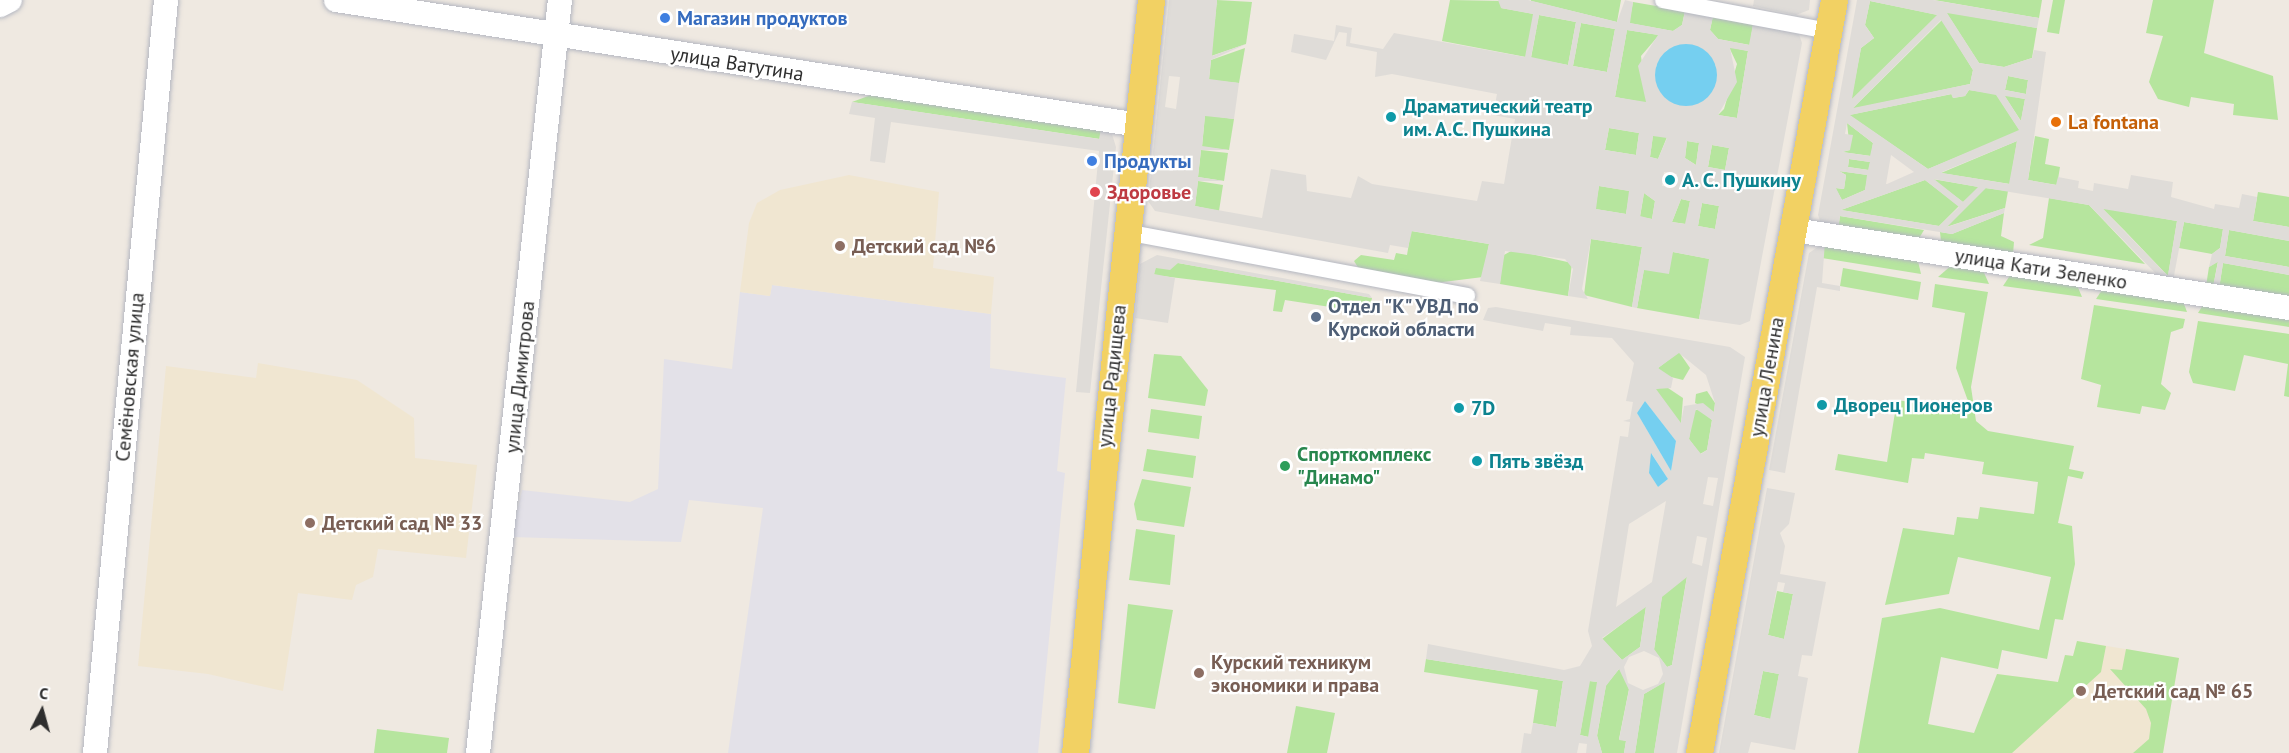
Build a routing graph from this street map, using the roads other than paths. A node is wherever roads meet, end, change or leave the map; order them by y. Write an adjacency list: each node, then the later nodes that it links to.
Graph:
1 (11, 0): 8 (street); 9 (street)
2 (166, 0): 17 (street, Семёновская улица)
3 (336, 0): 11 (street, улица Ватутина)
4 (561, 0): 11 (street, улица Димитрова)
5 (1151, 0): 12 (main road, улица Радищева)
6 (1663, 0): 10 (street)
7 (1834, 0): 10 (main road, улица Ленина)
8 (0, 5)
9 (0, 11)
10 (1828, 31): 13 (main road, улица Ленина)
11 (556, 35): 12 (street, улица Ватутина); 18 (street, улица Димитрова)
12 (1139, 124): 14 (main road, улица Радищева)
13 (1794, 230): 16 (street, улица Кати Зеленко); 20 (main road, улица Ленина)
14 (1126, 232): 15 (street); 19 (main road, улица Радищева)
15 (1467, 296)
16 (2289, 308)
17 (95, 753)
18 (478, 753)
19 (1076, 753)
20 (1699, 753)

